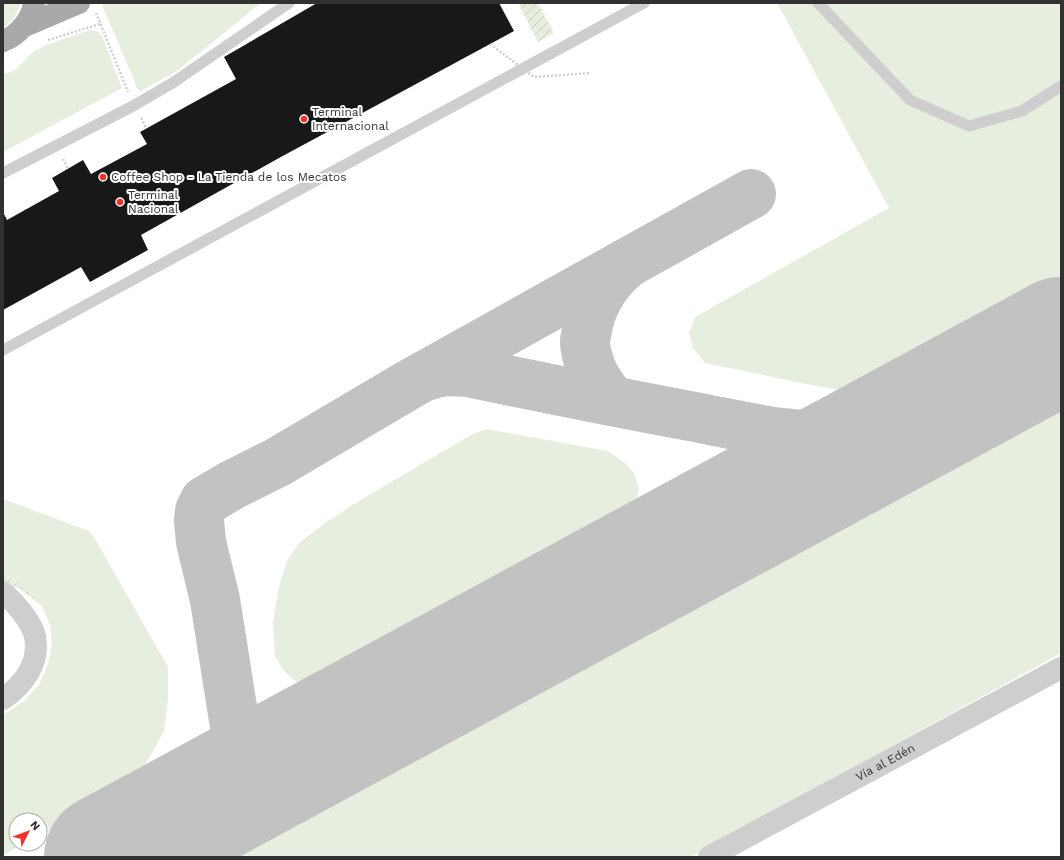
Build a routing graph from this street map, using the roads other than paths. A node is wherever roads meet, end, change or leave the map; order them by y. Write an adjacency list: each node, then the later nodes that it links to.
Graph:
1 (34, 3): 8 (main road)
2 (278, 3): 7 (lane)
3 (289, 3): 7 (lane)
4 (644, 3): 12 (lane)
5 (818, 3): 10 (lane)
6 (86, 5): 8 (main road)
7 (267, 18): 11 (lane)
8 (25, 26): 9 (main road)
9 (3, 41)
10 (1061, 86)
11 (3, 173)
12 (3, 350)
13 (3, 592): 15 (street)
14 (1061, 668): 16 (street, Vía al Edén)
15 (3, 698)
16 (709, 857)

